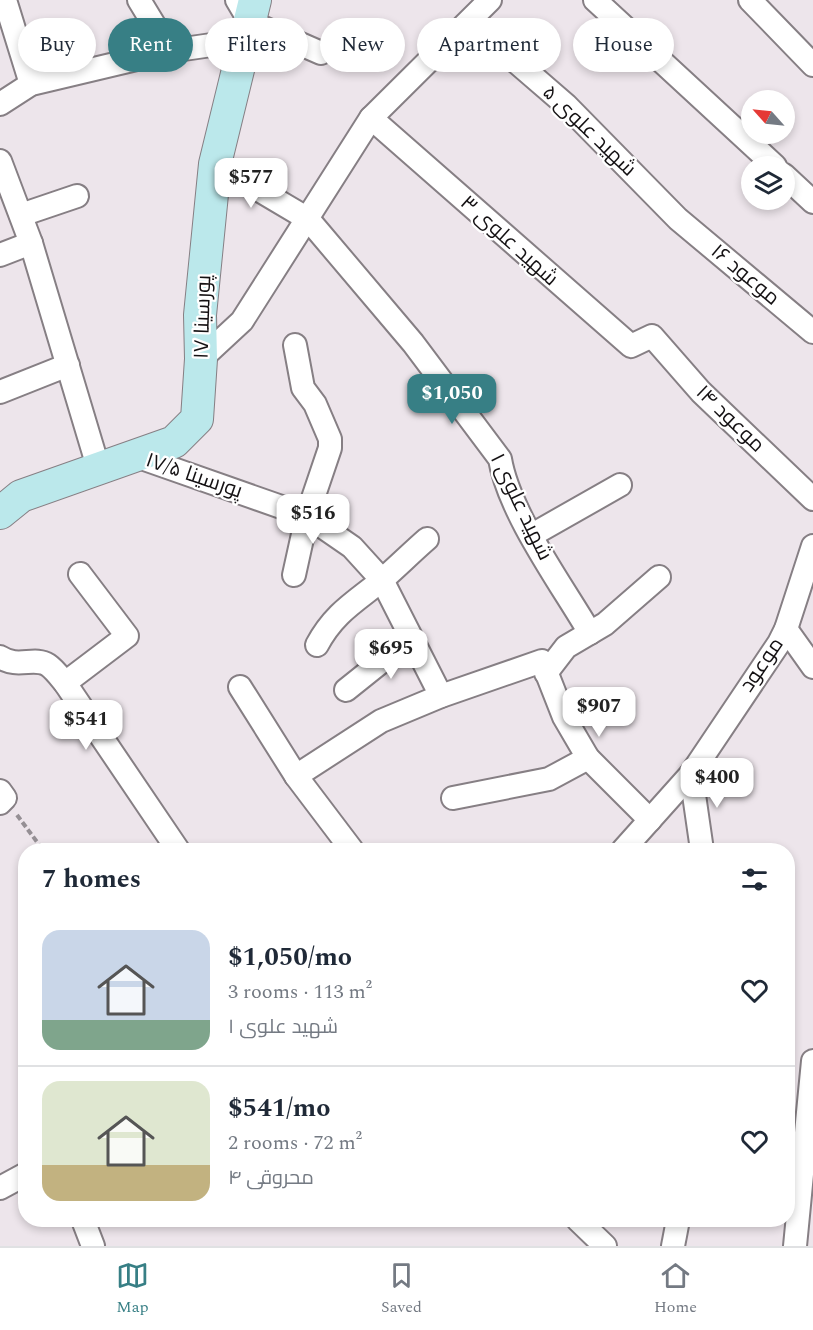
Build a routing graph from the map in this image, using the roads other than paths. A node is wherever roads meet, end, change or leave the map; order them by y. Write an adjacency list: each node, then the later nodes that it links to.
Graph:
1 (4, 0): 15 (street)
2 (139, 0): 7 (street)
3 (490, 0): 8 (street)
4 (595, 0): 18 (street)
5 (750, 0): 11 (street)
6 (247, 15): 9 (street); 10 (street); 20 (street, پورسینا ۱۷)
7 (150, 18)
8 (474, 18)
9 (193, 40)
10 (320, 52)
11 (809, 61)
12 (108, 66): 15 (street)
13 (418, 72): 17 (street)
14 (528, 72): 26 (street, شهید علوی ۵)
15 (31, 84): 16 (street)
16 (0, 104)
17 (371, 118): 25 (street); 30 (street, شهید علوی ۳)
18 (764, 156)
19 (0, 161): 24 (street)
20 (214, 164): 25 (street, شهید علوی ۱); 32 (street, پورسینا ۱۷)
21 (795, 185): 23 (street)
22 (77, 196): 24 (street)
23 (813, 201)
24 (21, 215): 27 (street)
25 (308, 219): 32 (street); 41 (street, شهید علوی ۱)
26 (678, 219): 29 (street, موعود ۱۶)
27 (31, 243): 28 (street); 33 (street)
28 (0, 255)
29 (813, 332)
30 (652, 336): 38 (street, موعود ۱۴)
31 (295, 345): 40 (street)
32 (201, 359): 35 (street, پورسینا ۱۷)
33 (68, 365): 34 (street); 36 (street)
34 (0, 392)
35 (136, 456): 36 (street, پورسینا ۱۷); 40 (street, پورسینا ۱۷/۵)
36 (99, 470): 39 (street, پورسینا ۱۷)
37 (620, 485): 41 (street)
38 (813, 499)
39 (0, 513)
40 (307, 516): 45 (street); 47 (street, پورسینا ۱۷/۵)
41 (532, 535): 49 (street, شهید علوی ۱)
42 (427, 539): 47 (street)
43 (813, 546): 48 (street, موعود)
44 (80, 574): 55 (street)
45 (294, 575)
46 (659, 577): 49 (street)
47 (382, 580): 50 (street, پورسینا ۱۷/۵); 51 (street)
48 (786, 629): 54 (street); 60 (street, موعود)
49 (590, 633): 53 (street)
50 (411, 638): 57 (street); 58 (street, پورسینا ۱۷/۵)
51 (317, 645)
52 (0, 657): 55 (street)
53 (544, 667): 58 (street); 59 (street)
54 (813, 667)
55 (65, 683): 64 (street)
56 (240, 687): 61 (street)
57 (346, 690)
58 (441, 696): 61 (street)
59 (588, 758): 62 (street); 63 (street)
60 (691, 774): 63 (street, موعود); 67 (street)
61 (296, 776): 65 (street)
62 (453, 798)
63 (650, 820): 66 (street, موعود)
64 (173, 843)
65 (347, 843)
66 (629, 843)
67 (701, 843)
68 (813, 1061): 69 (street)
69 (795, 1147): 78 (street)
70 (18, 1178): 71 (street)
71 (0, 1188)
72 (86, 1227): 75 (street)
73 (585, 1227): 76 (street)
74 (677, 1227): 77 (street)
75 (93, 1246)
76 (605, 1246)
77 (673, 1246)
78 (795, 1246)

